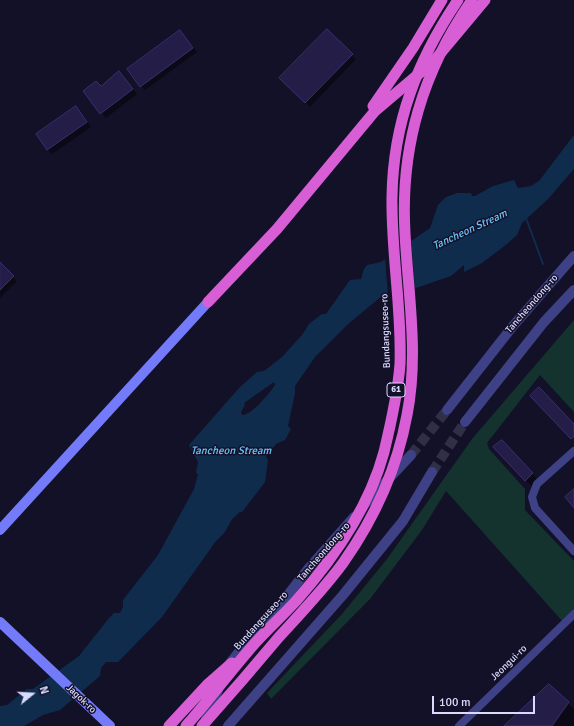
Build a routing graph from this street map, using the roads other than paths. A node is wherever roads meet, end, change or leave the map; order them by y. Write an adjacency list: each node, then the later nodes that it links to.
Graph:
1 (442, 0): 7 (highway)
2 (458, 0): 17 (highway, Bundangsuseo-ro / 61, bridge)
3 (472, 0): 19 (highway, 61, bridge)
4 (485, 0): 7 (highway)
5 (574, 256): 8 (street, Tancheondong-ro)
6 (574, 290): 9 (street)
7 (208, 302): 13 (main road)
8 (447, 410)
9 (465, 422)
10 (574, 451): 14 (street)
11 (411, 455): 18 (street, Tancheondong-ro)
12 (432, 472): 26 (street)
13 (0, 530)
14 (574, 551)
15 (574, 615): 27 (street, Jeongui-ro)
16 (0, 622): 20 (main road, Jagok-ro)
17 (255, 643): 21 (highway, bridge); 23 (highway, Bundangsuseo-ro / 61, bridge)
18 (238, 653): 22 (street, Tancheondong-ro); 24 (street)
19 (224, 701): 24 (highway, 61, bridge); 25 (highway, bridge)
20 (110, 726)
21 (169, 726)
22 (180, 726)
23 (186, 726)
24 (202, 726)
25 (208, 726)
26 (228, 726)
27 (458, 726)

